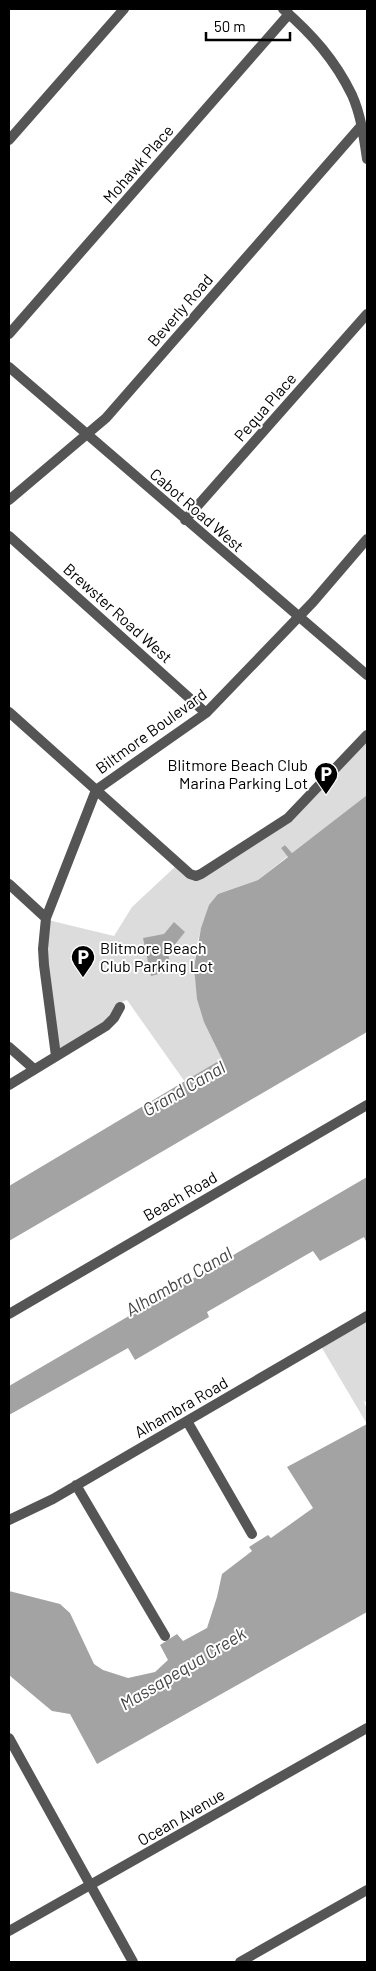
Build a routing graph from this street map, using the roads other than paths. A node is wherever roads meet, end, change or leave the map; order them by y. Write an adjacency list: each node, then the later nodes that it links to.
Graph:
1 (124, 9): 4 (street)
2 (286, 11): 3 (street); 7 (street, Mohawk Place)
3 (362, 126): 5 (street); 9 (street, Beverly Road)
4 (9, 140)
5 (367, 159)
6 (367, 314): 11 (street, Pequa Place)
7 (9, 334)
8 (9, 367): 9 (street, Cabot Road West)
9 (86, 435): 10 (street, Beverly Road); 11 (street, Cabot Road West)
10 (9, 500)
11 (185, 520): 14 (street, Cabot Road West)
12 (9, 536): 17 (street, Brewster Road West)
13 (367, 539): 14 (street, Biltmore Boulevard)
14 (298, 616): 15 (street, Cabot Road West); 17 (street, Biltmore Boulevard)
15 (367, 675)
16 (9, 712): 19 (street)
17 (206, 713): 19 (street, Biltmore Boulevard)
18 (367, 736): 19 (street)
19 (96, 790): 21 (street, Biltmore Boulevard)
20 (9, 884): 21 (street)
21 (46, 918): 24 (street, Biltmore Boulevard)
22 (120, 1007): 24 (street)
23 (9, 1047): 25 (street)
24 (56, 1056): 25 (street)
25 (34, 1069): 26 (street)
26 (9, 1085)
27 (367, 1105): 28 (street, Beach Road)
28 (9, 1314)
29 (367, 1316): 30 (street, Alhambra Road)
30 (187, 1421): 31 (street, Alhambra Road); 33 (street)
31 (76, 1485): 32 (street, Alhambra Road); 34 (street)
32 (9, 1520)
33 (252, 1534)
34 (164, 1636)
35 (367, 1728): 37 (street, Ocean Avenue)
36 (9, 1738): 37 (street)
37 (90, 1886): 39 (street, Ocean Avenue); 40 (street)
38 (367, 1890): 41 (street)
39 (9, 1931)
40 (133, 1962)
41 (240, 1962)

